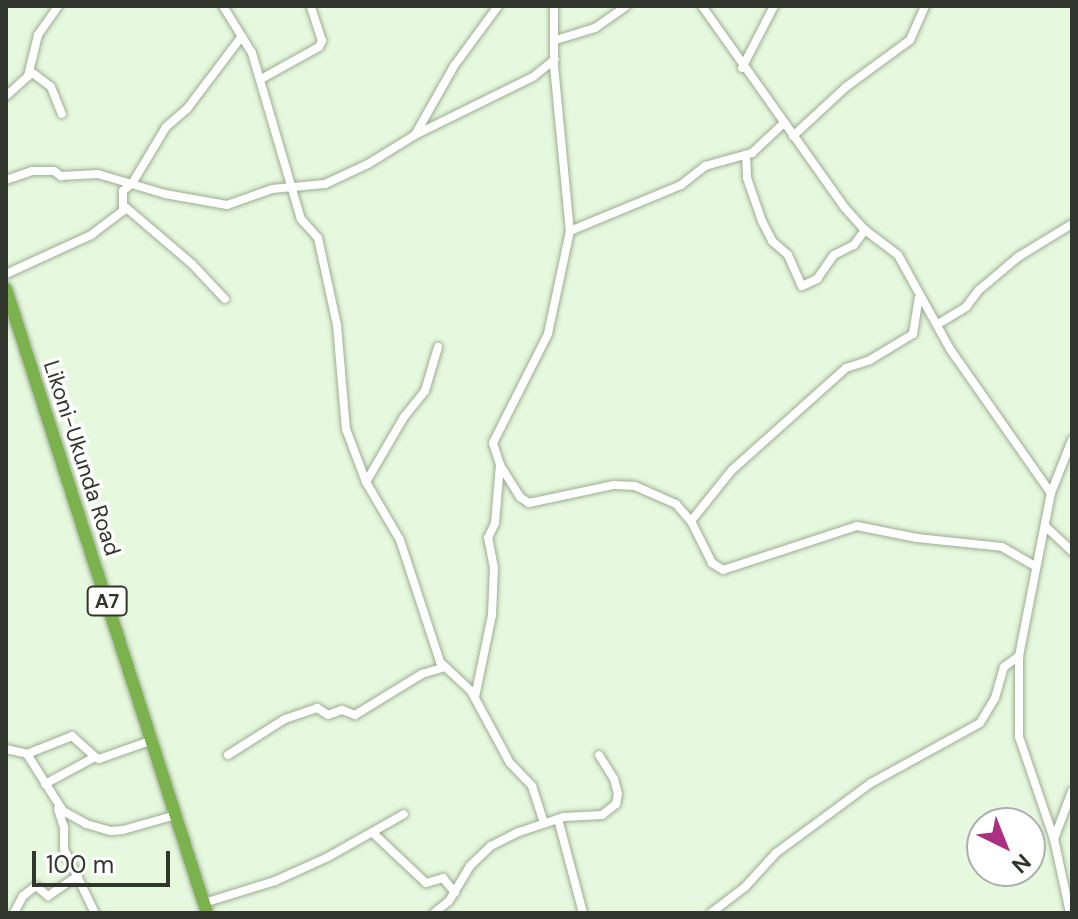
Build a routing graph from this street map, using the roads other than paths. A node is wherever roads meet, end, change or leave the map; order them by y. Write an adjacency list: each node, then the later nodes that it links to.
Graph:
1 (58, 6): 14 (street)
2 (223, 6): 10 (street)
3 (498, 6): 19 (street)
4 (554, 6): 11 (street)
5 (626, 6): 11 (street)
6 (702, 6): 13 (street)
7 (774, 6): 13 (street)
8 (925, 6): 20 (street)
9 (311, 7): 15 (street)
10 (242, 36): 15 (street); 23 (street)
11 (556, 40): 12 (street)
12 (555, 59): 19 (street); 28 (street)
13 (742, 68): 18 (street)
14 (30, 71): 16 (street); 17 (street)
15 (261, 79): 24 (street)
16 (6, 96)
17 (62, 114)
18 (784, 123): 20 (street); 21 (street)
19 (415, 135): 24 (street)
20 (793, 136): 27 (street)
21 (746, 156): 27 (street); 28 (street)
22 (6, 180): 23 (street)
23 (133, 182): 24 (street); 25 (street)
24 (292, 186): 38 (street)
25 (123, 205): 29 (street); 32 (street)
26 (1072, 224): 34 (street)
27 (865, 230): 31 (street)
28 (570, 231): 37 (street)
29 (6, 274)
30 (6, 289): 33 (highway, Likoni-Ukunda Road / A7)
31 (919, 296): 34 (street); 40 (street)
32 (225, 299)
33 (10, 314): 47 (highway, Likoni-Ukunda Road / A7)
34 (938, 324): 39 (street)
35 (438, 347): 38 (street)
36 (1072, 440): 39 (street)
37 (500, 465): 40 (street); 46 (street)
38 (366, 482): 45 (street)
39 (1051, 493): 41 (street)
40 (691, 521): 43 (street)
41 (1045, 526): 42 (street); 43 (street)
42 (1072, 551)
43 (1036, 567): 44 (street)
44 (1019, 656): 61 (street); 69 (street)
45 (445, 667): 46 (street); 50 (street)
46 (475, 697): 59 (street)
47 (150, 741): 52 (street); 57 (highway, Likoni-Ukunda Road / A7)
48 (6, 749): 49 (street)
49 (27, 754): 52 (street); 53 (street)
50 (228, 755)
51 (599, 755): 58 (street)
52 (95, 757): 53 (street)
53 (45, 784): 55 (street)
54 (1072, 791): 61 (street)
55 (55, 801): 57 (street); 62 (street)
56 (404, 814): 60 (street)
57 (176, 815): 64 (highway, Likoni-Ukunda Road / A7)
58 (558, 819): 59 (street); 68 (street)
59 (544, 823): 63 (street)
60 (373, 833): 63 (street); 64 (street)
61 (1054, 839): 70 (street)
62 (78, 876): 65 (street); 66 (street)
63 (455, 893): 67 (street)
64 (205, 908)
65 (14, 913)
66 (95, 913)
67 (434, 913)
68 (583, 913)
69 (711, 913)
70 (1070, 913)

